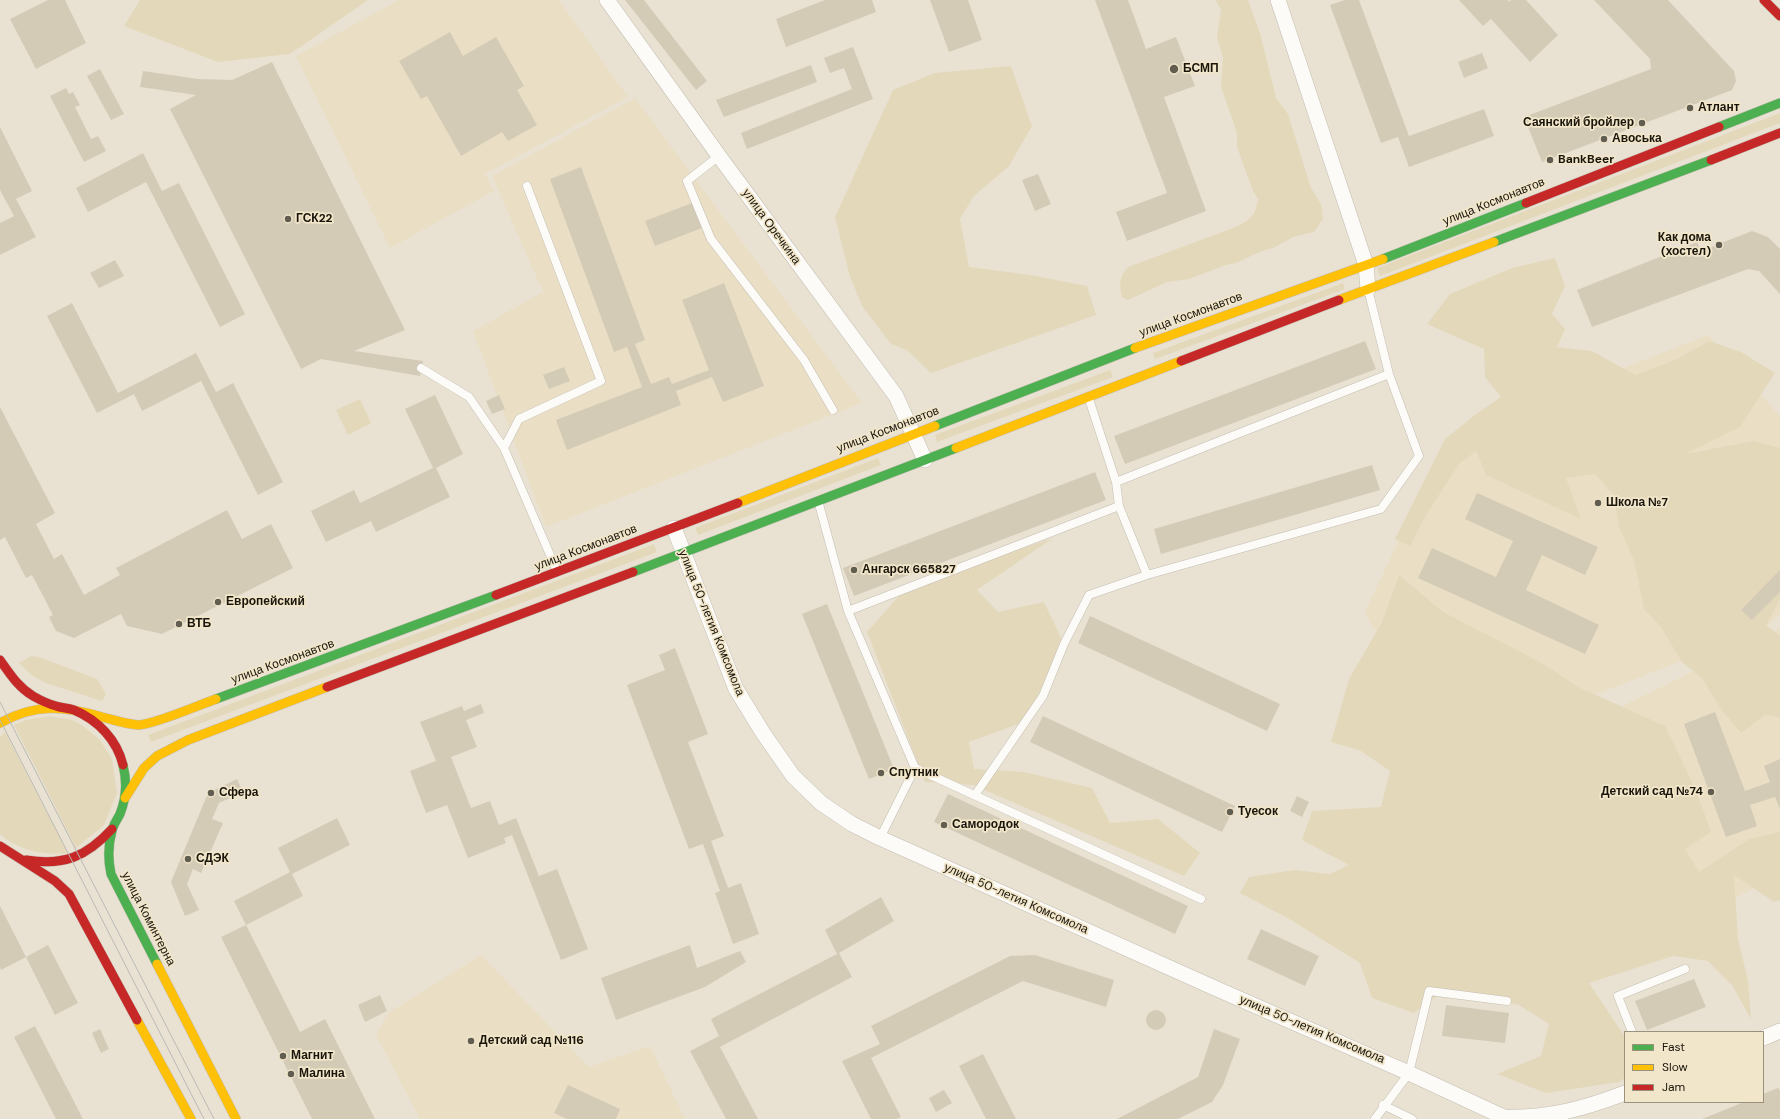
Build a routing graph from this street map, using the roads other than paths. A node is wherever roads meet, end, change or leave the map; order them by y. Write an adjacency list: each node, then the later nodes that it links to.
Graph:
1 (607, 0): 7 (street, улица Оречкина)
2 (1278, 0): 9 (street)
3 (1764, 0): 4 (street)
4 (1780, 16)
5 (1780, 103): 9 (street, улица Космонавтов)
6 (1780, 134): 10 (street)
7 (719, 156): 14 (lane); 15 (street, улица Оречкина)
8 (527, 186): 16 (lane)
9 (1366, 265): 10 (street); 15 (street, улица Космонавтов)
10 (1368, 288): 12 (lane); 13 (street)
11 (421, 368): 16 (lane)
12 (1389, 374): 18 (lane); 24 (lane)
13 (1088, 397): 17 (street); 18 (lane)
14 (833, 410)
15 (914, 433): 17 (street, улица Оречкина); 21 (street, улица Космонавтов)
16 (504, 448): 23 (lane)
17 (925, 460): 19 (street)
18 (1116, 482): 20 (lane)
19 (818, 502): 22 (street); 25 (lane)
20 (1119, 506): 24 (lane); 25 (lane)
21 (674, 528): 22 (street, улица 50-летия Комсомола); 23 (street, улица Космонавтов)
22 (682, 553): 31 (street); 33 (street, улица 50-летия Комсомола)
23 (558, 572): 27 (street, улица Космонавтов)
24 (1147, 575): 30 (lane)
25 (848, 611): 29 (lane)
26 (0, 660): 27 (street, улица Коминтерна)
27 (73, 710): 28 (street, улица Космонавтов); 31 (street, улица Коминтерна)
28 (0, 723)
29 (915, 768): 30 (lane); 33 (lane)
30 (975, 795): 35 (lane)
31 (125, 798): 32 (street, улица Коминтерна)
32 (112, 829): 34 (street); 47 (street, улица Коминтерна)
33 (880, 838): 41 (street, улица 50-летия Комсомола)
34 (2, 848): 46 (street)
35 (1201, 899)
36 (1685, 969): 38 (lane)
37 (1507, 1000): 41 (lane)
38 (1632, 1031)
39 (1780, 1031): 40 (street)
40 (1764, 1038)
41 (1409, 1072): 43 (lane); 45 (street, улица 50-летия Комсомола)
42 (1624, 1093): 44 (street)
43 (1383, 1106): 48 (lane); 49 (lane)
44 (1574, 1111): 45 (street); 50 (street)
45 (1506, 1118)
46 (191, 1119)
47 (236, 1119)
48 (1375, 1119)
49 (1412, 1119)
50 (1557, 1119)

